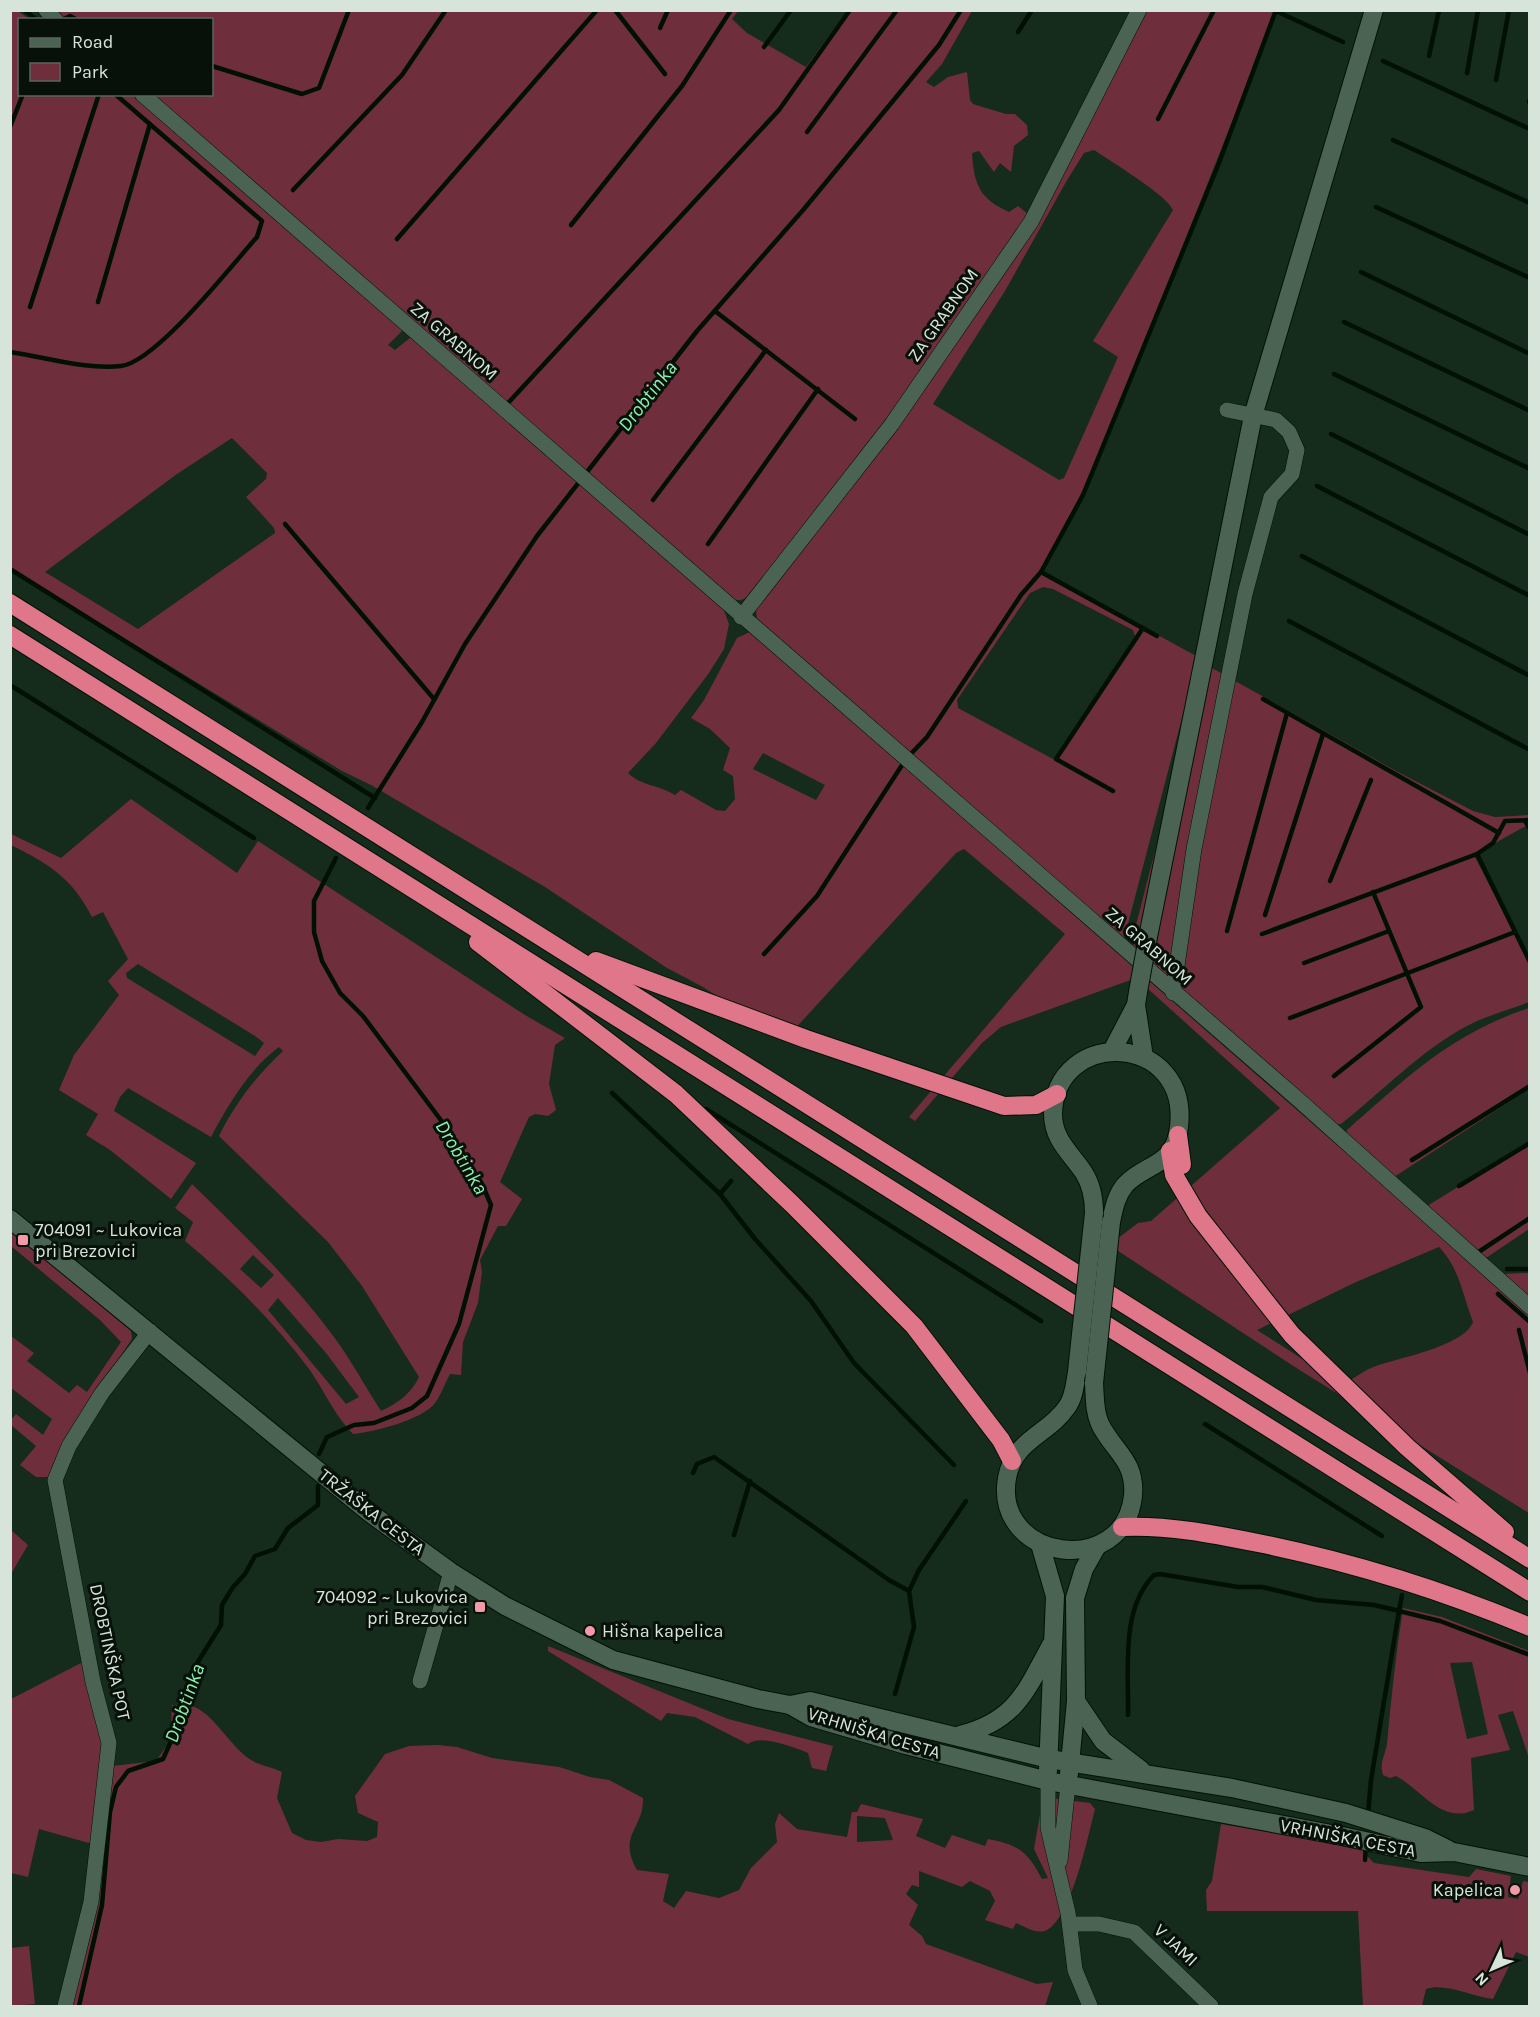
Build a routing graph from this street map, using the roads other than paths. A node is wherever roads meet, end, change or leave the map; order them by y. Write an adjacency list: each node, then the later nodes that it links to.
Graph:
1 (1139, 10): 7 (street, ZA GRABNOM)
2 (1374, 10): 5 (main road)
3 (144, 96): 7 (street, ZA GRABNOM)
4 (1227, 410): 5 (street)
5 (1253, 416): 11 (street); 12 (main road, bridge)
6 (10, 603): 10 (highway)
7 (741, 616): 11 (street, ZA GRABNOM)
8 (10, 635): 9 (highway)
9 (386, 872): 20 (highway); 27 (highway)
10 (545, 939): 15 (highway); 25 (highway)
11 (1173, 993): 18 (street, ZA GRABNOM)
12 (1137, 998): 13 (main road); 14 (main road)
13 (1112, 1051): 14 (main road); 15 (main road)
14 (1144, 1057): 16 (main road)
15 (1057, 1094): 20 (main road, bridge)
16 (1174, 1143): 21 (main road, bridge); 24 (highway)
17 (10, 1219): 19 (main road, TRŽAŠKA CESTA)
18 (1530, 1307)
19 (150, 1331): 26 (main road, TRŽAŠKA CESTA); 43 (street, DROBTINŠKA POT)
20 (1012, 1461): 22 (main road)
21 (1122, 1527): 23 (main road); 28 (highway)
22 (1040, 1544): 23 (main road); 29 (main road)
23 (1097, 1546): 31 (main road)
24 (1530, 1552)
25 (1530, 1559)
26 (452, 1572): 30 (street); 32 (main road, TRŽAŠKA CESTA)
27 (1530, 1592)
28 (1530, 1628)
29 (1054, 1641): 33 (main road); 34 (main road)
30 (420, 1681)
31 (1076, 1701): 35 (main road); 36 (main road)
32 (789, 1705): 33 (main road, VRHNIŠKA CESTA); 37 (main road, VRHNIŠKA CESTA)
33 (956, 1736): 34 (main road, VRHNIŠKA CESTA)
34 (1049, 1759): 35 (main road, VRHNIŠKA CESTA); 37 (main road)
35 (1069, 1763): 36 (main road, VRHNIŠKA CESTA); 38 (main road)
36 (1144, 1773): 39 (main road, VRHNIŠKA CESTA)
37 (1048, 1781): 38 (main road, VRHNIŠKA CESTA); 41 (street)
38 (1068, 1785): 39 (main road, VRHNIŠKA CESTA); 41 (street)
39 (1403, 1841): 40 (main road, VRHNIŠKA CESTA)
40 (1530, 1867)
41 (1059, 1873): 42 (street)
42 (1070, 1924): 44 (street); 45 (street, V JAMI)
43 (65, 2007)
44 (1090, 2007)
45 (1211, 2007)

